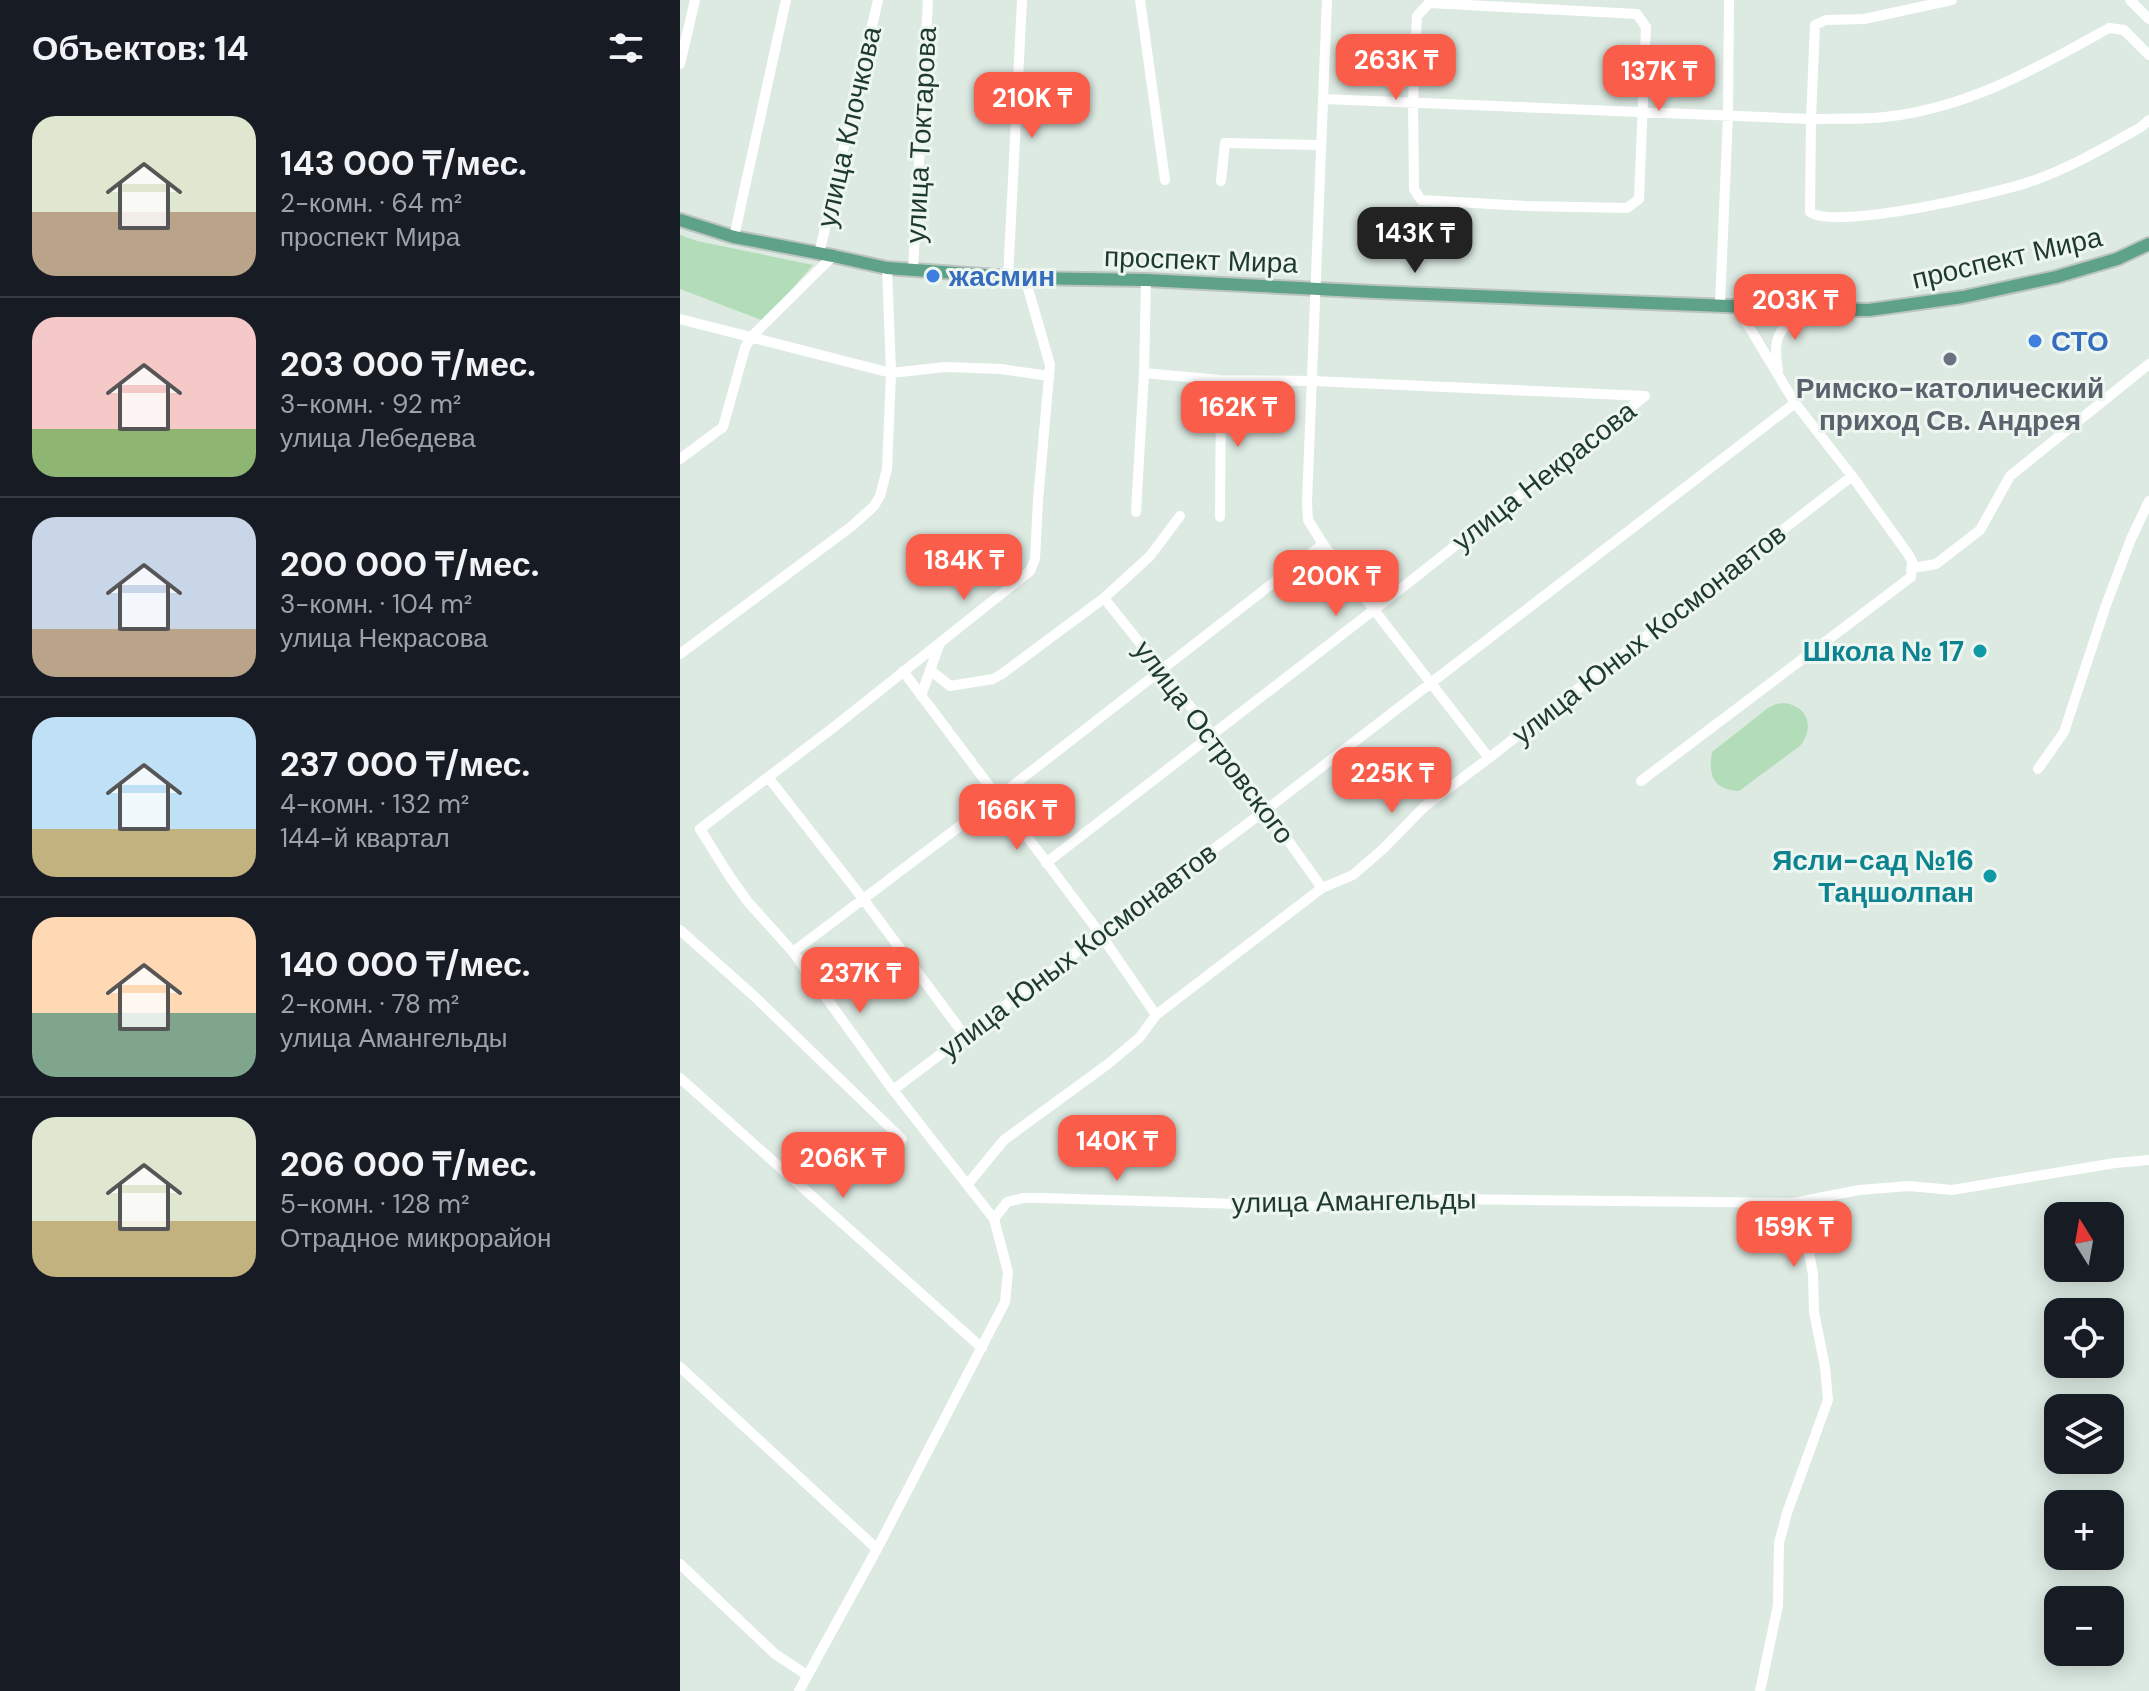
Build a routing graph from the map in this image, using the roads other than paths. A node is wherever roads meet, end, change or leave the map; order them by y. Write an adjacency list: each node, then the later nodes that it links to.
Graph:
1 (695, 0): 13 (street)
2 (786, 0): 24 (street)
3 (878, 0): 26 (street, улица Клочкова)
4 (928, 0): 29 (street, улица Токтарова)
5 (1022, 0): 30 (street)
6 (1140, 0): 21 (street)
7 (1327, 0): 14 (street)
8 (1729, 0): 17 (street)
9 (1952, 0): 18 (street)
10 (2130, 0): 11 (street)
11 (2149, 19)
12 (2149, 55): 18 (street)
13 (680, 64)
14 (1323, 99): 15 (street); 20 (street)
15 (1413, 101): 16 (street); 16 (street); 16 (street)
16 (1642, 111): 17 (street)
17 (1728, 115): 18 (street); 34 (street)
18 (1811, 119): 19 (street)
19 (2149, 120)
20 (1321, 145): 22 (street); 33 (street)
21 (1165, 180)
22 (1221, 181)
23 (680, 220): 24 (main road, проспект Мира)
24 (734, 237): 26 (main road, проспект Мира)
25 (2149, 244): 36 (main road, проспект Мира)
26 (819, 254): 27 (main road, проспект Мира)
27 (833, 256): 28 (main road, проспект Мира); 38 (street, улица Клочкова)
28 (887, 268): 29 (main road, проспект Мира); 40 (street, улица Токтарова)
29 (913, 270): 30 (main road, проспект Мира)
30 (1008, 278): 31 (main road, проспект Мира)
31 (1025, 278): 32 (main road, проспект Мира); 43 (street)
32 (1146, 280): 33 (main road, проспект Мира); 41 (street)
33 (1316, 288): 34 (main road, проспект Мира); 45 (street)
34 (1720, 305): 35 (main road, проспект Мира)
35 (1737, 307): 36 (main road, проспект Мира); 42 (street)
36 (1802, 309): 42 (street)
37 (680, 319): 38 (street)
38 (751, 337): 40 (street); 47 (street, улица Клочкова)
39 (2149, 364): 54 (street)
40 (891, 373): 43 (street); 58 (street, улица Токтарова)
41 (1144, 373): 44 (street, улица Некрасова); 50 (street)
42 (1778, 373): 46 (street)
43 (1049, 376): 57 (street)
44 (1221, 380): 45 (street, улица Некрасова); 52 (street)
45 (1313, 381): 53 (street); 56 (street, улица Некрасова)
46 (1795, 403): 48 (street); 62 (street, улица Юных Космонавтов)
47 (680, 459)
48 (1852, 476): 54 (street); 65 (street, улица Юных Космонавтов)
49 (2149, 501): 66 (street)
50 (1136, 512)
51 (1180, 516): 55 (street)
52 (1220, 517)
53 (1323, 544): 56 (street); 60 (street)
54 (1913, 568): 68 (street)
55 (1104, 598): 59 (street); 60 (street, улица Островского)
56 (1375, 609): 62 (street); 64 (street, улица Некрасова)
57 (940, 642): 59 (street); 61 (street)
58 (680, 654)
59 (930, 670): 63 (street)
60 (1160, 670): 64 (street, улица Островского); 69 (street)
61 (903, 671): 63 (street); 67 (street)
62 (1431, 682): 65 (street); 70 (street, улица Юных Космонавтов)
63 (921, 696): 69 (street)
64 (1213, 735): 70 (street, улица Островского); 71 (street, улица Некрасова)
65 (1489, 758): 72 (street, улица Юных Космонавтов)
66 (2038, 769)
67 (768, 777): 73 (street); 76 (street)
68 (1641, 781)
69 (997, 798): 71 (street); 73 (street)
70 (1267, 809): 72 (street, улица Островского); 75 (street, улица Юных Космонавтов)
71 (1046, 863): 75 (street)
72 (1322, 888): 77 (street, улица Юных Космонавтов)
73 (864, 900): 76 (street); 78 (street)
74 (680, 930): 81 (street)
75 (1101, 935): 77 (street); 78 (street, улица Юных Космонавтов)
76 (793, 952): 80 (street)
77 (1156, 1015): 83 (street, улица Юных Космонавтов)
78 (965, 1036): 80 (street, улица Юных Космонавтов)
79 (680, 1078): 86 (street)
80 (893, 1090): 83 (street)
81 (902, 1139)
82 (2149, 1160): 84 (street, улица Амангельды)
83 (967, 1185): 85 (street)
84 (1793, 1203): 85 (street, улица Амангельды); 92 (street)
85 (994, 1219): 86 (street)
86 (982, 1348): 88 (street)
87 (680, 1367): 88 (street)
88 (877, 1549): 90 (street)
89 (680, 1564): 90 (street)
90 (807, 1675): 91 (street)
91 (799, 1691)
92 (1760, 1691)

